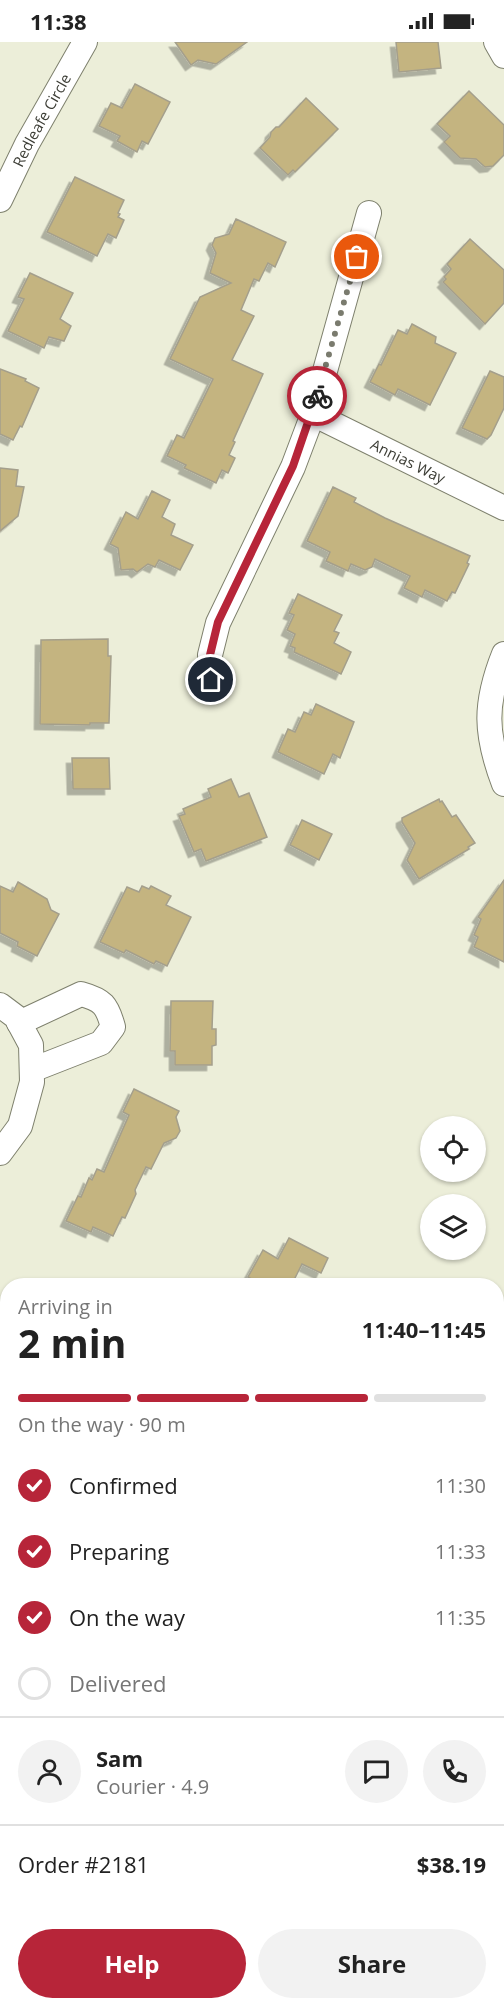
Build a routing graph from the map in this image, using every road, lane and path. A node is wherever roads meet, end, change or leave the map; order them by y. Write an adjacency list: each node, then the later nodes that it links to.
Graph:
1 (85, 42): 4 (street, Redleafe Circle)
2 (496, 42): 3 (street)
3 (504, 56)
4 (0, 200)
5 (369, 213): 6 (street)
6 (313, 414): 7 (street, Annias Way); 9 (street)
7 (504, 508)
8 (504, 654): 10 (street)
9 (211, 680)
10 (504, 784)
11 (0, 1005): 12 (street)
12 (20, 1023): 13 (street); 13 (street)
13 (32, 1070): 14 (street)
14 (0, 1153)

